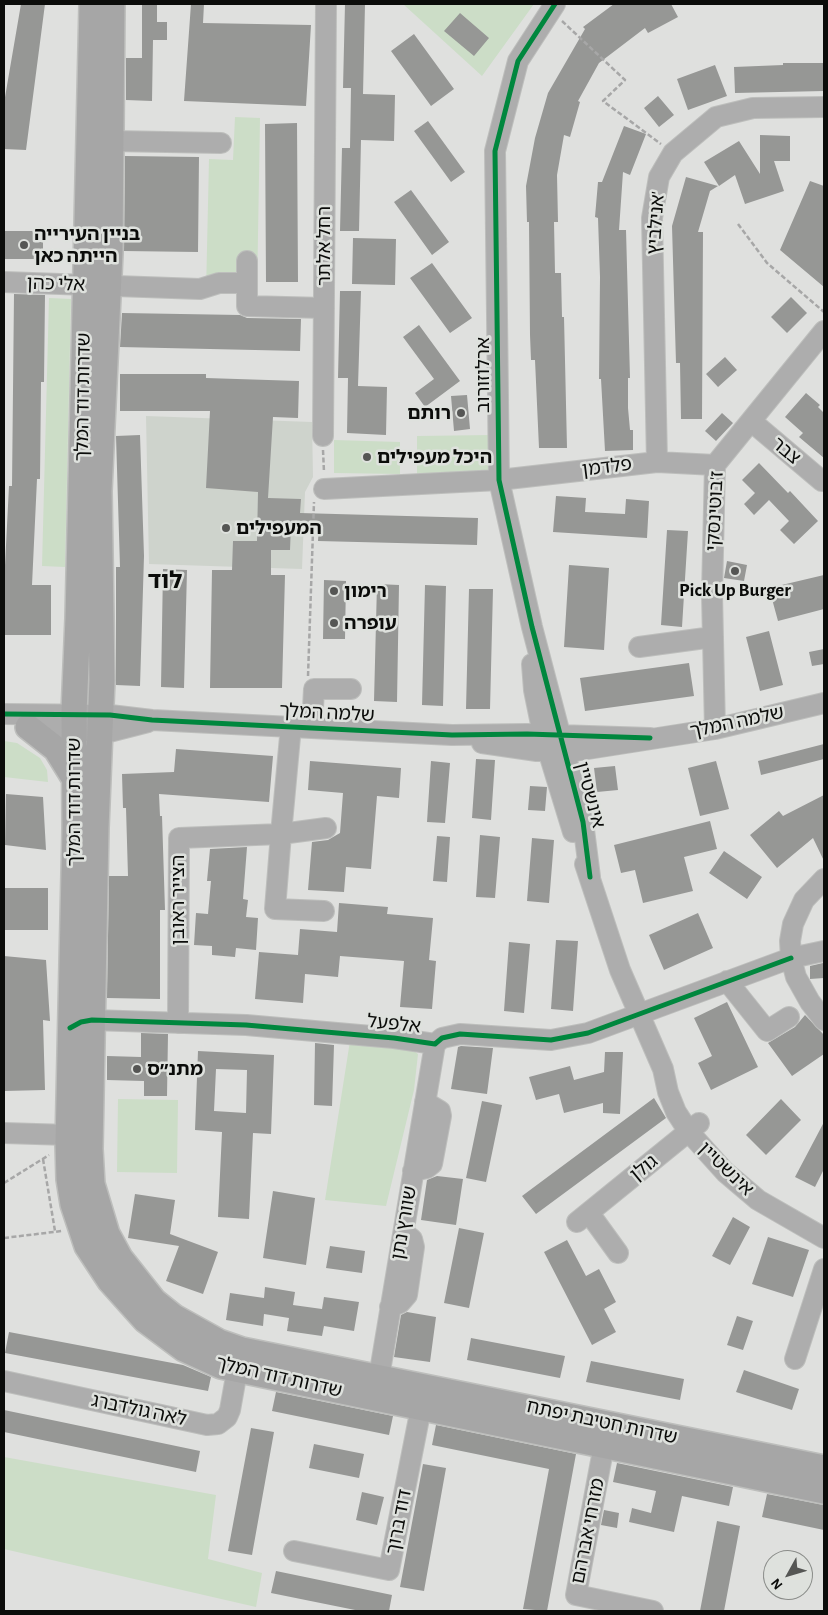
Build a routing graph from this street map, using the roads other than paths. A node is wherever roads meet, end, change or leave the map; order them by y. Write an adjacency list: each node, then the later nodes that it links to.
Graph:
1 (92, 4): 12 (main road, שדרות דוד המלך)
2 (112, 4): 5 (main road, שדרות דוד המלך)
3 (326, 4): 13 (street, רחל אלתר)
4 (553, 7): 19 (street, ארלוזורוב)
5 (112, 97): 7 (main road, שדרות דוד המלך); 12 (street)
6 (824, 107): 17 (street, אנילביץ')
7 (112, 141): 8 (street); 12 (main road, שדרות דוד המלך)
8 (221, 143)
9 (247, 261): 11 (street)
10 (4, 282): 12 (street, אלי כהן)
11 (247, 284): 12 (street, אלי כהן); 13 (street)
12 (97, 285): 27 (main road, שדרות דוד המלך); 28 (main road, שדרות דוד המלך)
13 (324, 308): 16 (street, רחל אלתר)
14 (824, 331): 15 (street, ז'בוטינסקי)
15 (751, 421): 18 (street, ז'בוטינסקי); 20 (street, צבר)
16 (323, 436)
17 (657, 462): 18 (street, פלדמן); 19 (street, פלדמן)
18 (715, 465): 22 (street, ז'בוטינסקי)
19 (499, 480): 21 (street); 34 (street, ארלוזורוב)
20 (822, 481)
21 (324, 489)
22 (713, 637): 23 (street); 33 (street, ז'בוטינסקי)
23 (639, 647)
24 (351, 689): 32 (street)
25 (824, 703): 33 (street, שלמה המלך)
26 (4, 714): 27 (street, שלמה המלך)
27 (74, 722): 28 (street, שלמה המלך); 31 (street, שלמה המלך); 35 (main road, שדרות דוד המלך)
28 (100, 723): 30 (street, שלמה המלך); 47 (main road, שדרות דוד המלך)
29 (4, 724): 31 (street, שלמה המלך)
30 (291, 726): 32 (street, שלמה המלך); 37 (street)
31 (28, 727): 35 (main road)
32 (312, 727): 34 (street, שלמה המלך)
33 (714, 729): 34 (street, שלמה המלך)
34 (553, 743): 43 (street, אינשטיין)
35 (74, 778): 47 (main road, שדרות דוד המלך)
36 (326, 828): 37 (street)
37 (281, 834): 39 (street); 46 (street, הצייר ראובן)
38 (824, 879): 41 (street)
39 (324, 911)
40 (824, 951): 41 (street, אלפעל)
41 (790, 958): 42 (street, אלפעל); 45 (street)
42 (727, 981): 43 (street, אלפעל); 44 (street)
43 (638, 1013): 48 (street, אלפעל); 49 (street, אינשטיין)
44 (789, 1017)
45 (824, 1020)
46 (178, 1023): 47 (street, אלפעל); 48 (street, אלפעל)
47 (81, 1024): 51 (main road, שדרות דוד המלך); 52 (street); 60 (main road, שדרות דוד המלך)
48 (435, 1044): 60 (street, שוורץ נתן)
49 (694, 1128): 53 (street, אינשטיין); 54 (street, אינשטיין); 55 (street, גולן)
50 (4, 1133): 51 (street)
51 (68, 1139): 52 (main road, שדרות דוד המלך)
52 (79, 1225): 58 (main road, שדרות דוד המלך)
53 (824, 1225)
54 (824, 1238)
55 (618, 1253)
56 (824, 1269): 57 (street)
57 (795, 1359)
58 (237, 1371): 59 (street, לאה גולדברג); 60 (main road, שדרות דוד המלך)
59 (4, 1381)
60 (382, 1389): 61 (main road, שדרות חטיבת יפתח)
61 (423, 1397): 62 (main road, שדרות חטיבת יפתח); 63 (main road, שדרות חטיבת יפתח); 66 (street, דוד ברוך)
62 (598, 1421): 63 (street, מזרחי אברהם); 64 (main road, שדרות חטיבת יפתח)
63 (604, 1445): 65 (main road, שדרות חטיבת יפתח); 67 (street, מזרחי אברהם)
64 (824, 1468)
65 (824, 1491)
66 (294, 1551)
67 (652, 1611)

